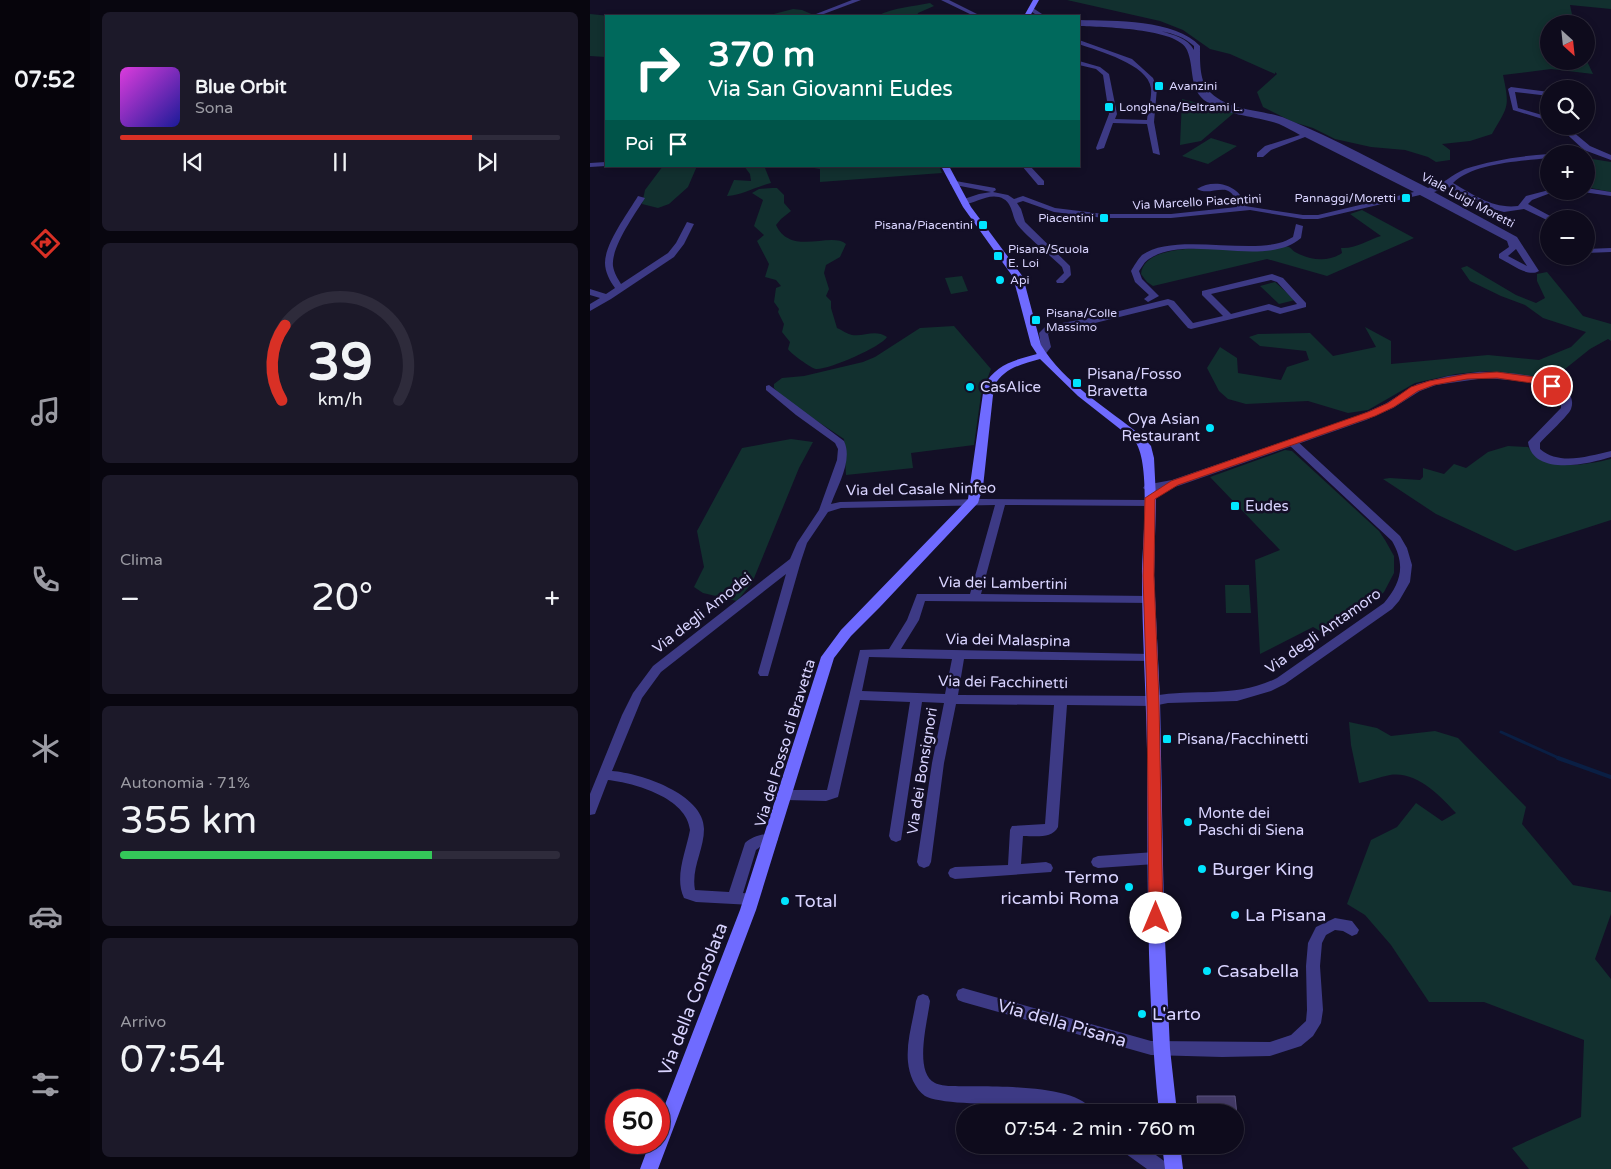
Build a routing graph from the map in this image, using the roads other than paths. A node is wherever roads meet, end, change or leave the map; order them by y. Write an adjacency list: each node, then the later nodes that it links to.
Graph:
1 (858, 0): 5 (street)
2 (944, 0): 6 (street)
3 (1036, 0): 4 (main road)
4 (1031, 9): 7 (main road); 8 (street)
5 (819, 14)
6 (976, 15)
7 (1028, 15)
8 (1040, 15)
9 (1080, 23): 11 (street, Viale Luigi Moretti)
10 (1080, 23): 13 (street, Viale Luigi Moretti)
11 (1168, 34): 13 (street); 19 (street, Viale Luigi Moretti)
12 (1080, 42): 18 (street)
13 (1197, 46): 19 (street, Viale Luigi Moretti)
14 (1080, 63): 17 (street)
15 (1540, 93): 16 (street)
16 (1540, 116)
17 (1112, 121): 18 (street); 21 (street)
18 (1150, 122): 22 (street)
19 (1308, 134): 23 (street); 37 (street, Viale Luigi Moretti)
20 (1571, 135): 26 (street)
21 (1100, 148)
22 (1157, 153)
23 (1260, 155)
24 (1540, 157): 33 (street)
25 (1595, 157): 26 (street)
26 (1611, 159)
27 (605, 164): 28 (street)
28 (590, 165)
29 (946, 167): 31 (main road)
30 (1027, 167): 32 (street)
31 (953, 182): 36 (street, Via Marcello Piacentini); 42 (main road)
32 (1041, 183)
33 (1448, 184): 37 (street); 45 (street)
34 (1201, 190): 46 (street)
35 (1595, 191): 38 (street)
36 (983, 192): 41 (street, Via Marcello Piacentini); 42 (street, Via Marcello Piacentini); 44 (street, Via Marcello Piacentini)
37 (1424, 192): 49 (street); 53 (street, Viale Luigi Moretti); 54 (street, Viale Luigi Moretti)
38 (1611, 194)
39 (1540, 195): 45 (street)
40 (641, 198): 59 (street)
41 (1023, 198): 43 (street, Via Marcello Piacentini); 44 (street)
42 (964, 202): 65 (main road)
43 (1036, 204): 44 (street, Via Marcello Piacentini); 46 (street, Via Marcello Piacentini)
44 (1015, 205): 58 (street)
45 (1523, 206): 48 (street)
46 (1241, 209): 47 (street, Via Marcello Piacentini)
47 (1285, 213): 49 (street, Via Marcello Piacentini); 51 (street)
48 (1540, 214)
49 (1318, 217): 51 (street)
50 (690, 224): 59 (street)
51 (1300, 226): 62 (street)
52 (1611, 250): 55 (street)
53 (1510, 251): 54 (street); 57 (street, Viale Luigi Moretti)
54 (1522, 251): 56 (street, Viale Luigi Moretti)
55 (1595, 251)
56 (1528, 260): 57 (street); 57 (street)
57 (1514, 262)
58 (1060, 281)
59 (620, 289): 61 (street)
60 (590, 292): 61 (street)
61 (608, 297): 63 (street)
62 (1148, 299)
63 (590, 308)
64 (1230, 317): 64 (street); 65 (street)
65 (1042, 355): 69 (main road); 73 (main road)
66 (768, 388): 74 (street, Via del Casale Ninfeo)
67 (1292, 442): 68 (street); 70 (street); 86 (street, Via degli Antamoro)
68 (1611, 454)
69 (1149, 473): 70 (street); 71 (main road)
70 (1174, 483): 71 (street)
71 (1150, 496): 72 (street, Via del Casale Ninfeo); 77 (main road)
72 (1001, 502): 73 (street, Via del Casale Ninfeo); 76 (street)
73 (972, 503): 74 (street, Via del Casale Ninfeo); 88 (main road, Via del Fosso di Bravetta)
74 (824, 510): 75 (street, Via degli Amodei)
75 (795, 561): 81 (street); 87 (street, Via degli Amodei)
76 (974, 598): 77 (street, Via dei Lambertini); 78 (street, Via dei Lambertini)
77 (1149, 600): 80 (main road)
78 (892, 654): 79 (street, Via dei Malaspina); 82 (street, Via dei Malaspina)
79 (959, 656): 80 (street, Via dei Malaspina); 84 (street, Via dei Bonsignori)
80 (1151, 658): 86 (main road)
81 (764, 672)
82 (854, 695): 83 (street, Via dei Facchinetti); 88 (street)
83 (917, 697): 84 (street, Via dei Facchinetti); 90 (street)
84 (950, 699): 85 (street, Via dei Facchinetti); 93 (street, Via dei Bonsignori)
85 (1061, 699): 86 (street, Via dei Facchinetti); 96 (street)
86 (1153, 701): 92 (main road)
87 (604, 775): 89 (street, Via degli Amodei); 98 (street)
88 (786, 795): 91 (main road, Via del Fosso di Bravetta)
89 (590, 810)
90 (896, 836)
91 (771, 839): 98 (street, Via del Fosso di Bravetta); 99 (main road, Via del Fosso di Bravetta)
92 (1155, 858): 94 (street); 103 (main road)
93 (924, 862)
94 (1098, 862)
95 (1046, 868): 96 (street)
96 (1014, 870): 97 (street)
97 (955, 873)
98 (734, 898): 99 (street)
99 (752, 899): 108 (main road, Via della Consolata)
100 (1352, 930): 103 (street, Via della Pisana)
101 (963, 995): 103 (street, Via della Pisana)
102 (923, 1001): 104 (street)
103 (1161, 1049): 105 (main road)
104 (1072, 1104)
105 (1167, 1104)
106 (1140, 1154): 109 (street)
107 (1172, 1154): 110 (main road)
108 (649, 1169)
109 (1161, 1169)
110 (1174, 1169)

